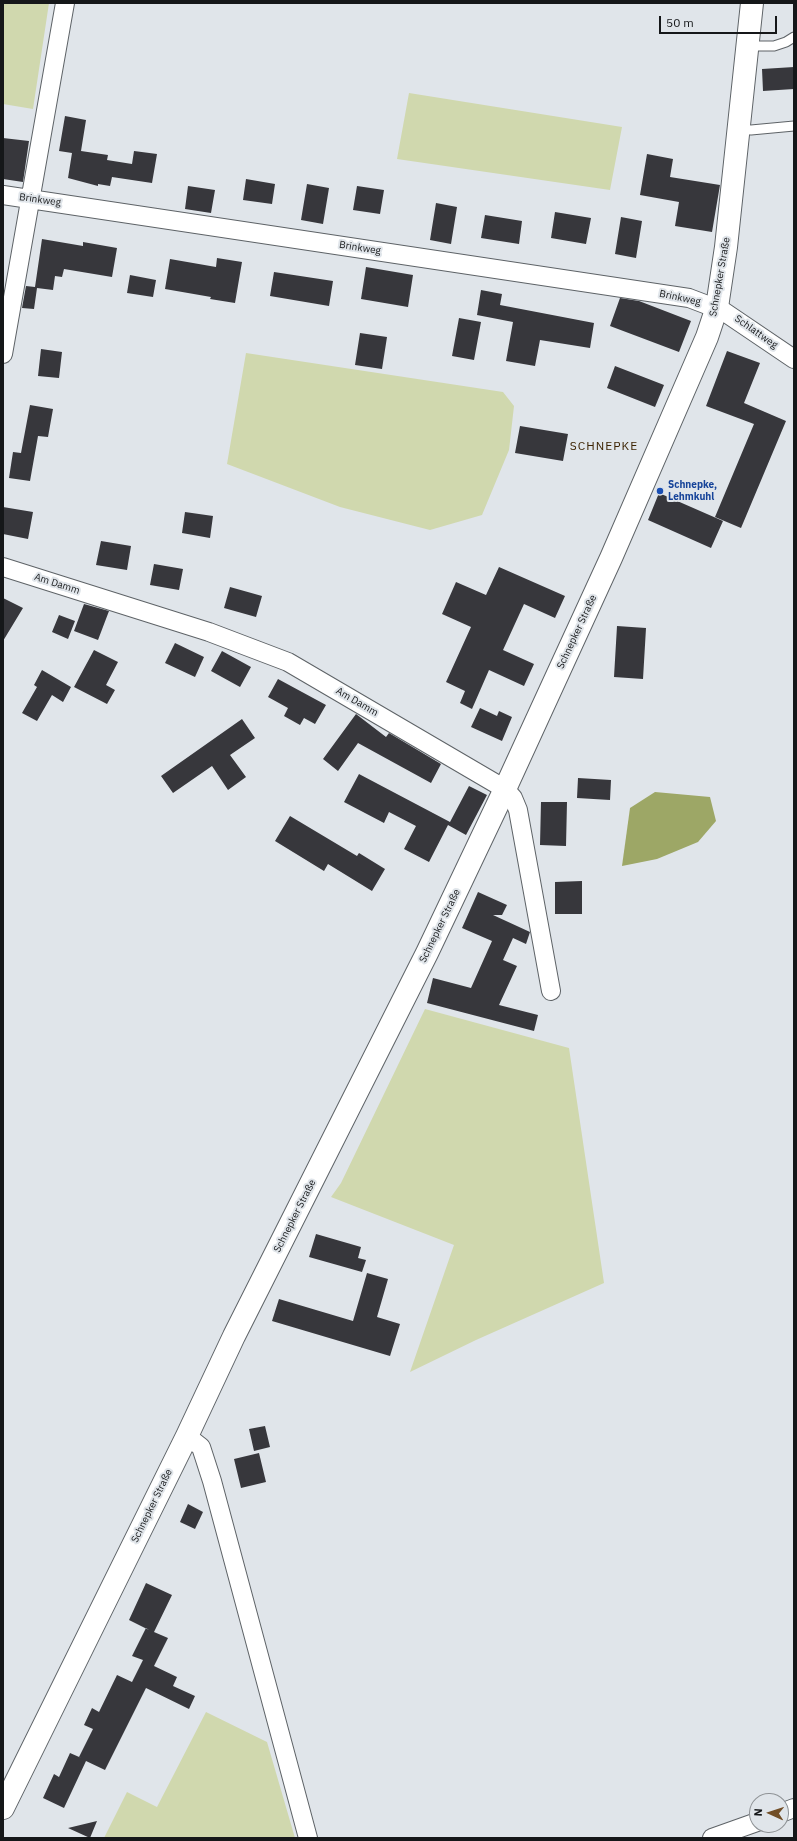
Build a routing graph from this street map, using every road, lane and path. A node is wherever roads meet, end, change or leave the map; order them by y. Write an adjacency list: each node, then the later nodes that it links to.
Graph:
1 (65, 3): 8 (street)
2 (752, 3): 4 (main road, Schnepker Straße)
3 (794, 37): 4 (lane)
4 (746, 46): 6 (main road, Schnepker Straße)
5 (794, 126): 6 (lane)
6 (739, 129): 9 (main road, Schnepker Straße)
7 (3, 195): 8 (street, Brinkweg)
8 (31, 198): 9 (street, Brinkweg); 10 (street)
9 (717, 307): 11 (street, Schlattweg); 13 (main road, Schnepker Straße)
10 (3, 354)
11 (794, 359)
12 (3, 567): 13 (street, Am Damm)
13 (505, 789): 14 (street, Am Damm); 15 (main road, Schnepker Straße)
14 (551, 991)
15 (187, 1436): 16 (main road, Schnepker Straße); 18 (street)
16 (3, 1808)
17 (749, 1825): 19 (street)
18 (308, 1838)
19 (712, 1838)

